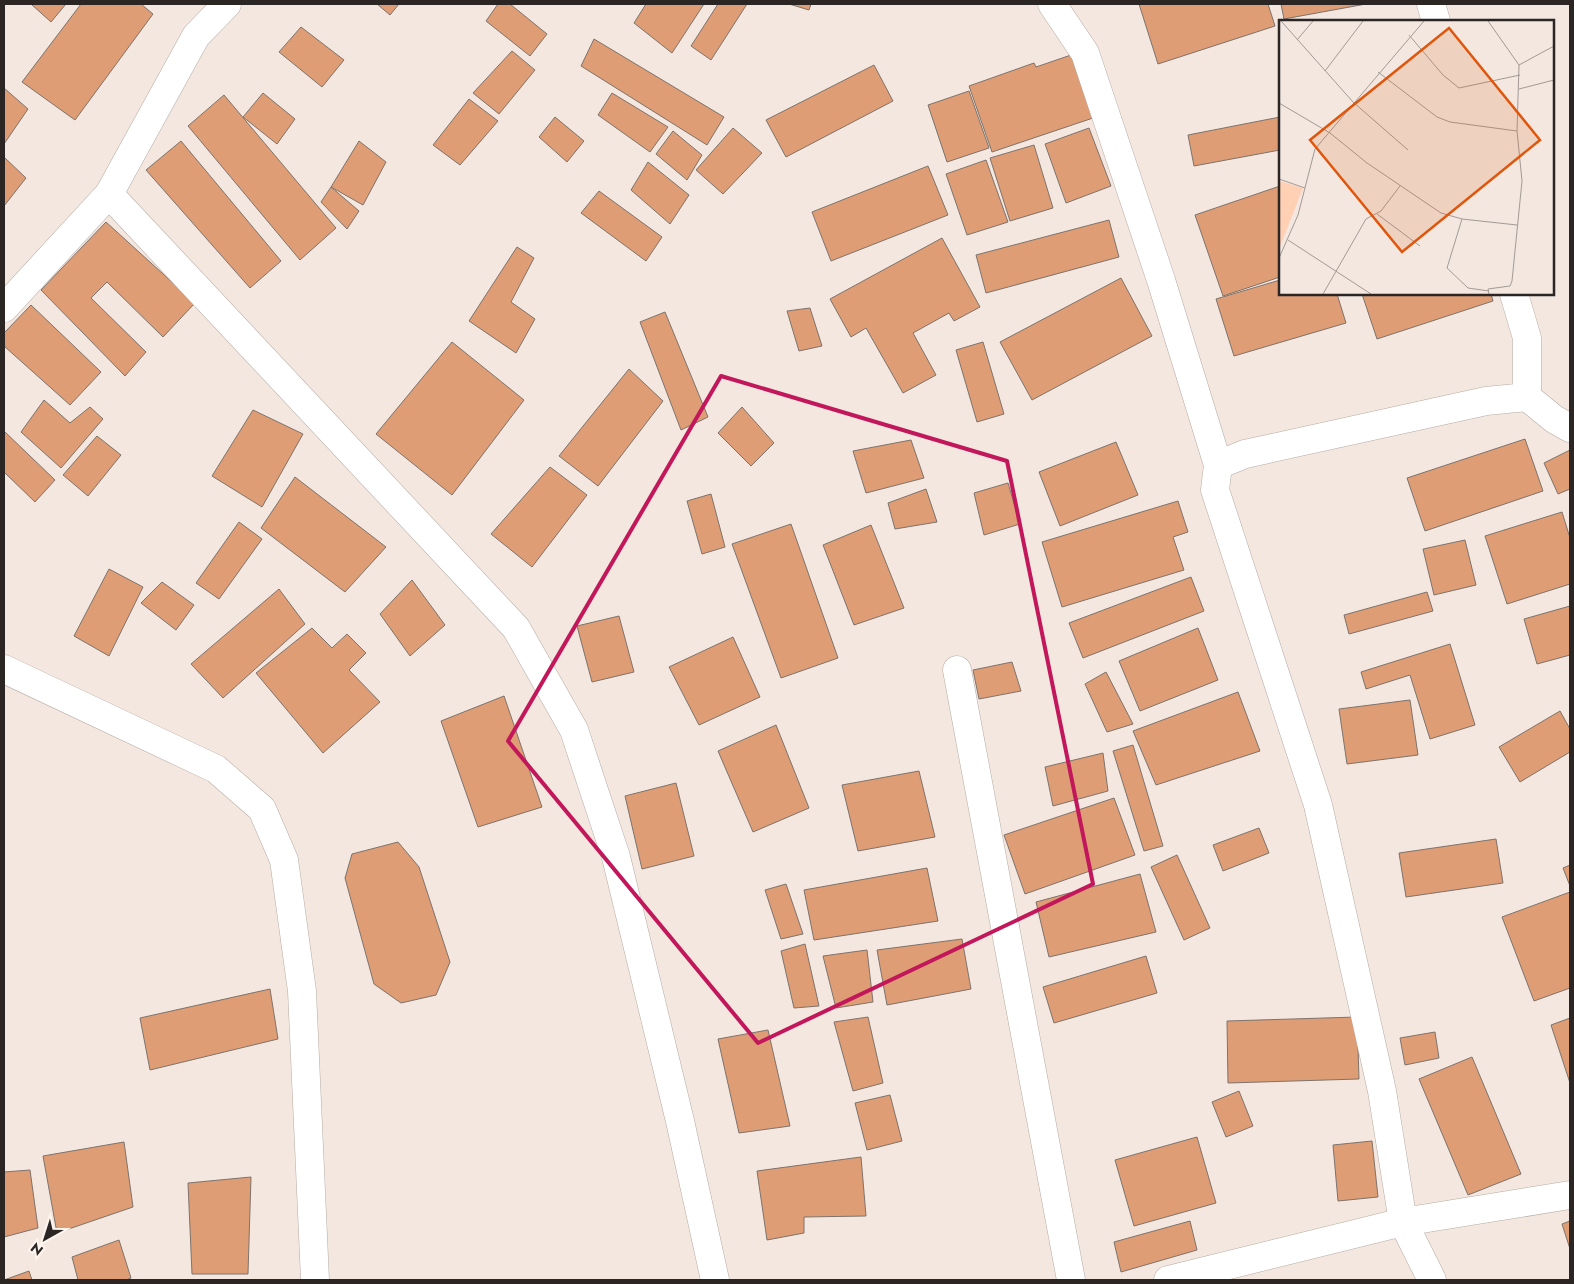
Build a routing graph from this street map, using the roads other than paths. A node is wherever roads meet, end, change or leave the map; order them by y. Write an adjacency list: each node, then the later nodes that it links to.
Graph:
1 (227, 4): 5 (street)
2 (1052, 4): 10 (street)
3 (1431, 4): 4 (street)
4 (1436, 20)
5 (109, 194): 7 (street); 16 (street)
6 (1514, 295): 8 (street)
7 (4, 308)
8 (1527, 397): 9 (street); 10 (street)
9 (1570, 428)
10 (1218, 465): 14 (street)
11 (4, 669): 15 (street)
12 (957, 670): 17 (street)
13 (1570, 1195): 14 (street)
14 (1403, 1222): 18 (street); 19 (street)
15 (315, 1280)
16 (716, 1280)
17 (1071, 1280)
18 (1168, 1280)
19 (1432, 1280)

